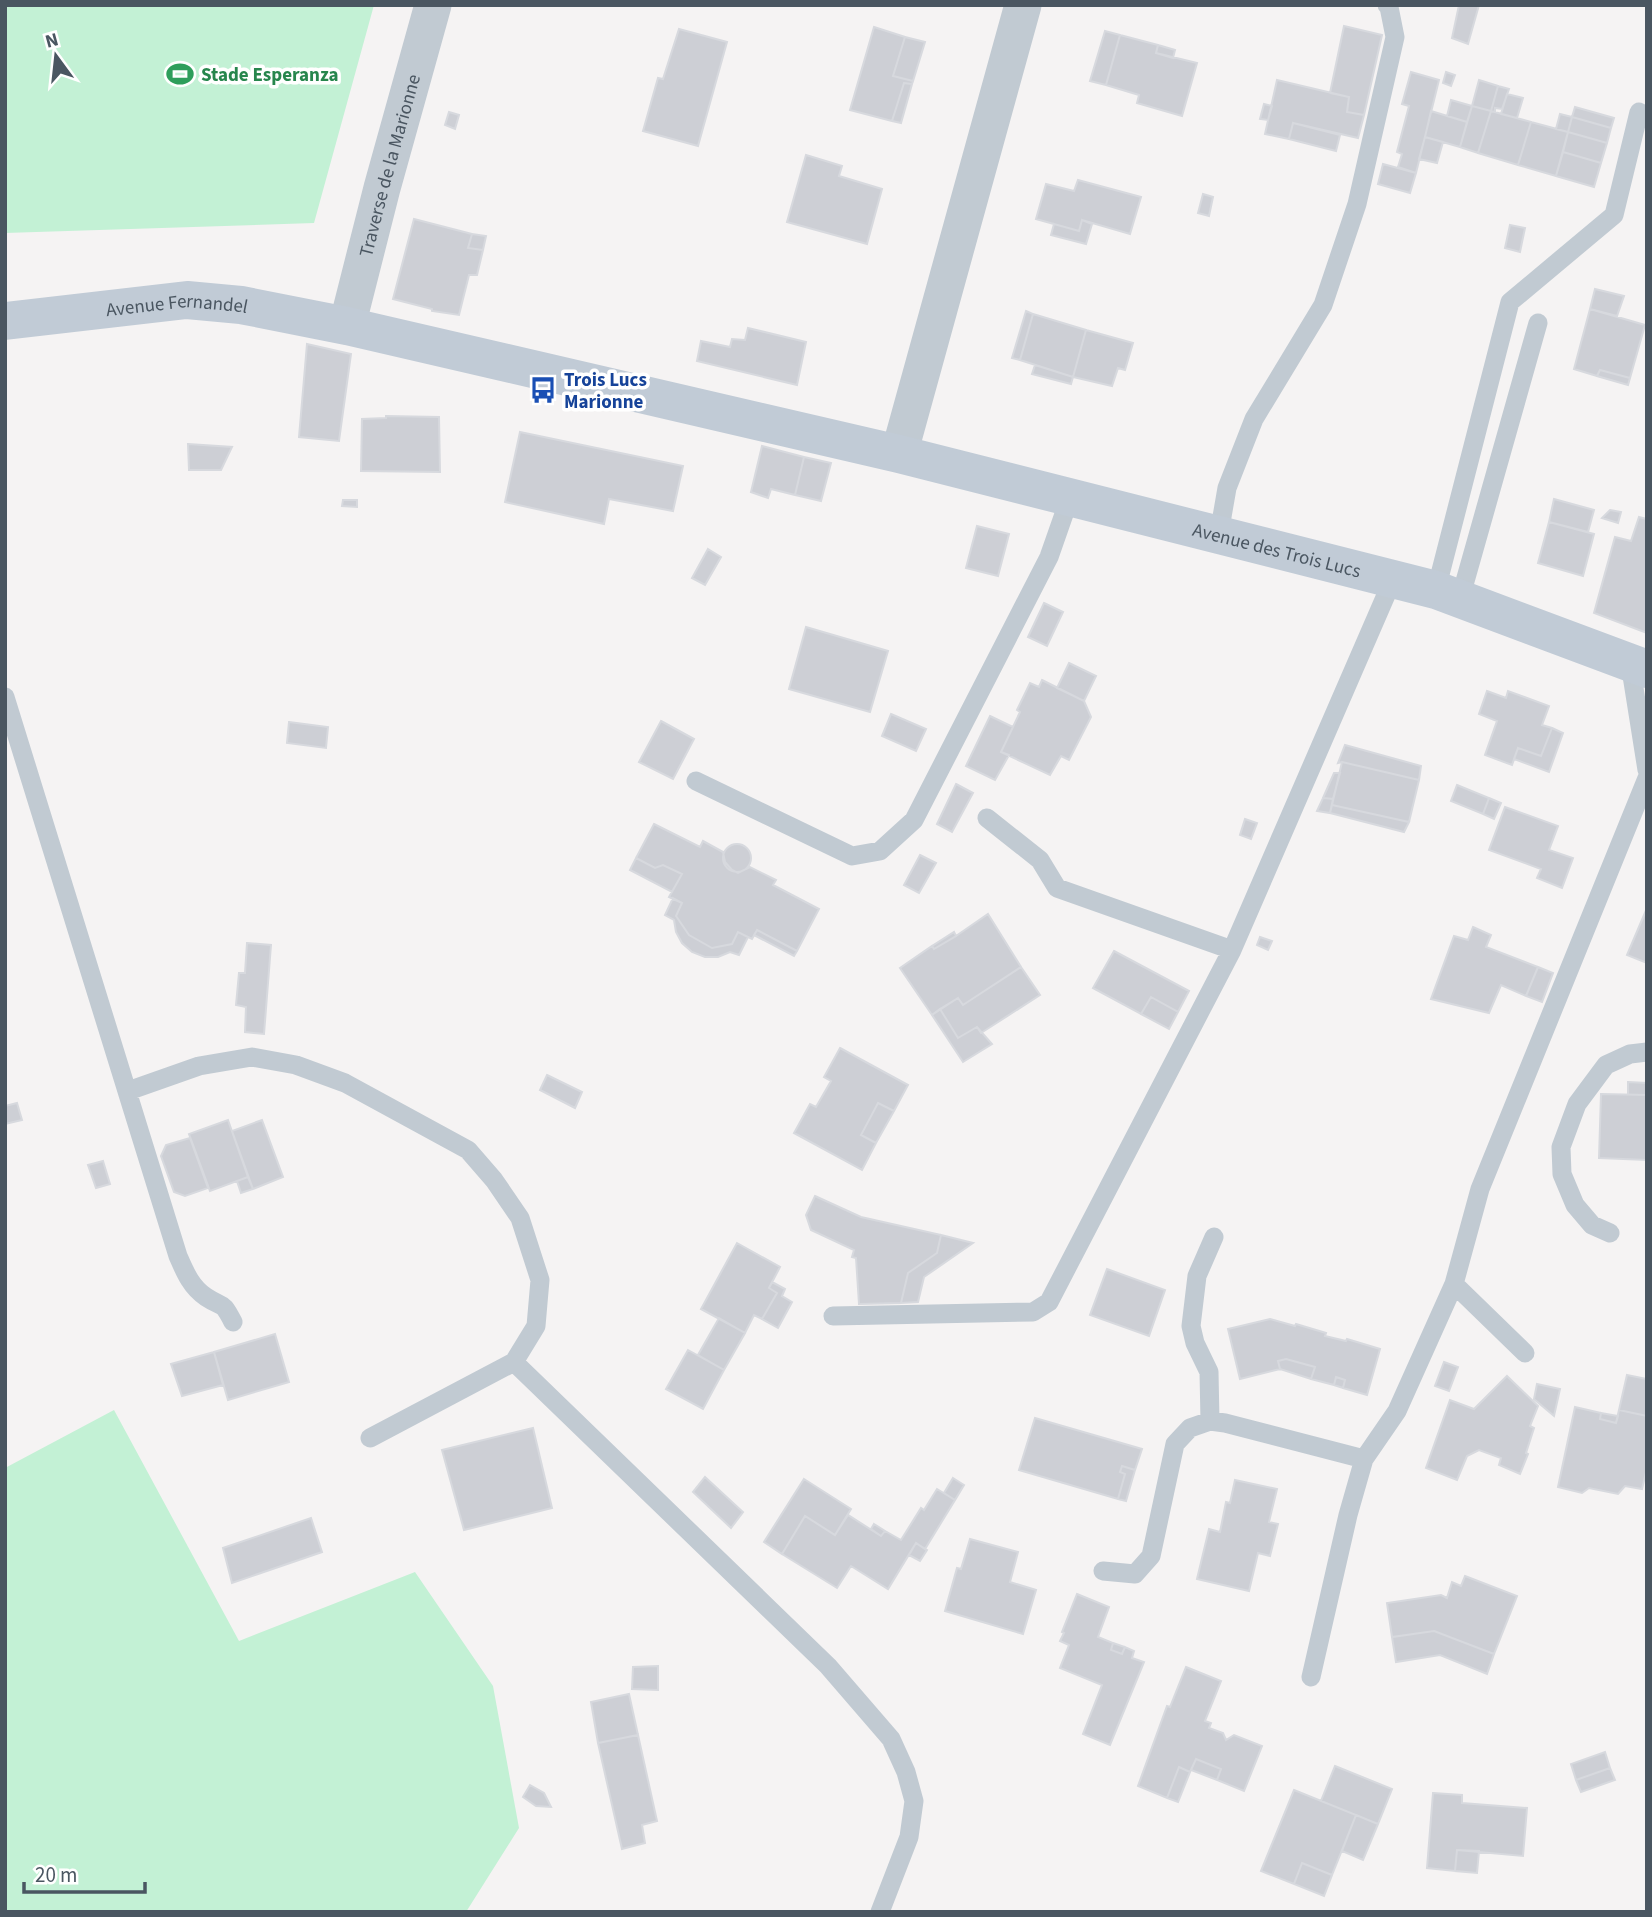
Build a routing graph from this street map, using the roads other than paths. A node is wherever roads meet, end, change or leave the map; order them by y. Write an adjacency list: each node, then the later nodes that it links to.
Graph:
1 (433, 5): 7 (street, Traverse de la Marionne)
2 (1023, 5): 8 (street)
3 (1387, 5): 10 (lane)
4 (1639, 112): 12 (lane)
5 (5, 321): 7 (main road, Avenue Fernandel)
6 (1538, 323): 12 (lane)
7 (347, 326): 8 (main road, Avenue des Trois Lucs)
8 (899, 454): 9 (main road, Avenue des Trois Lucs)
9 (1070, 497): 10 (main road, Avenue des Trois Lucs); 17 (lane)
10 (1219, 534): 11 (main road, Avenue des Trois Lucs)
11 (1393, 579): 12 (main road, Avenue des Trois Lucs); 19 (lane)
12 (1448, 594): 13 (main road, Avenue des Trois Lucs)
13 (1638, 666): 15 (lane)
14 (5, 697): 21 (lane)
15 (1647, 770)
16 (1647, 778): 24 (lane)
17 (696, 781)
18 (987, 818): 19 (lane)
19 (1232, 950): 25 (lane)
20 (1647, 1052): 22 (lane)
21 (128, 1091): 26 (lane); 28 (lane)
22 (1610, 1233)
23 (1214, 1237): 29 (lane)
24 (1454, 1284): 27 (lane); 31 (lane)
25 (833, 1316)
26 (233, 1322)
27 (1525, 1353)
28 (513, 1362): 30 (lane); 34 (lane)
29 (1210, 1421): 31 (lane); 32 (lane)
30 (370, 1437)
31 (1364, 1459): 33 (lane)
32 (1103, 1571)
33 (1311, 1677)
34 (880, 1912)

